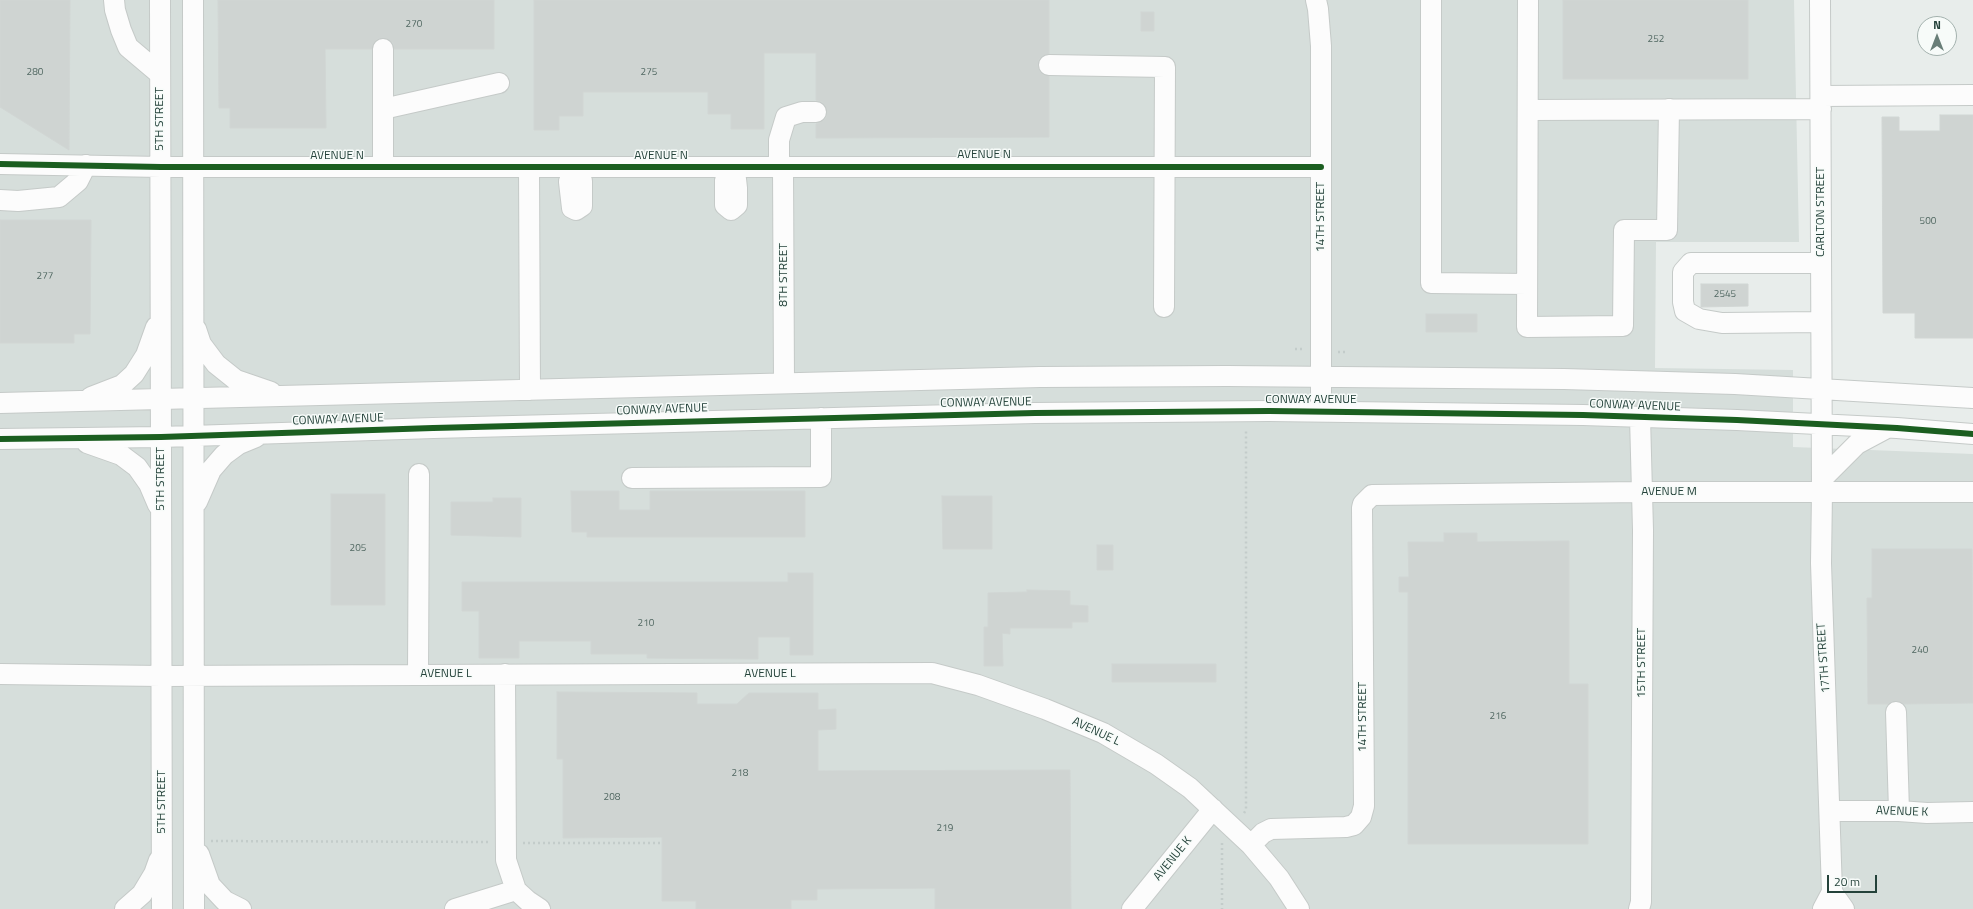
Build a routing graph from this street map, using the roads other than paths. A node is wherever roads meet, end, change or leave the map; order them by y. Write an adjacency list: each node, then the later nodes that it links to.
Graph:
1 (114, 0): 10 (street)
2 (160, 0): 10 (street, 5TH STREET)
3 (193, 0): 22 (street)
4 (1316, 0): 26 (street, 14TH STREET)
5 (1431, 0): 29 (street)
6 (1528, 0): 16 (street)
7 (1820, 0): 13 (street, CARLTON STREET)
8 (383, 49): 14 (street)
9 (1049, 65): 20 (street)
10 (160, 74): 21 (street, 5TH STREET)
11 (498, 83): 14 (street)
12 (1972, 95): 13 (street)
13 (1821, 102): 15 (street); 28 (street, CARLTON STREET)
14 (383, 109): 23 (street)
15 (1669, 109): 16 (street); 29 (street)
16 (1528, 110): 29 (street)
17 (816, 112): 25 (street, 8TH STREET)
18 (0, 164): 19 (street, AVENUE N)
19 (86, 165): 21 (street, AVENUE N); 27 (street)
20 (1164, 166): 25 (street, AVENUE N); 26 (street, AVENUE N); 31 (street)
21 (161, 167): 22 (street, AVENUE N); 30 (street, 5TH STREET)
22 (193, 167): 23 (street, AVENUE N); 32 (street)
23 (383, 167): 24 (street, AVENUE N)
24 (529, 167): 25 (street, AVENUE N); 37 (street)
25 (781, 167): 35 (street, 8TH STREET)
26 (1321, 167): 34 (street, 14TH STREET)
27 (0, 200)
28 (1821, 263): 33 (street, CARLTON STREET); 33 (street)
29 (1527, 284)
30 (161, 306): 41 (street, 5TH STREET); 42 (street)
31 (1164, 307)
32 (194, 321): 38 (street); 40 (street)
33 (1821, 322): 36 (street, CARLTON STREET)
34 (1322, 377): 35 (street, CONWAY AVENUE); 36 (street, CONWAY AVENUE); 44 (street, 14TH STREET)
35 (784, 383): 37 (street, CONWAY AVENUE)
36 (1822, 388): 39 (street, CONWAY AVENUE); 47 (street, CARLTON STREET)
37 (530, 390): 38 (street, CONWAY AVENUE)
38 (287, 396): 40 (street, CONWAY AVENUE)
39 (1973, 398)
40 (194, 399): 41 (street, CONWAY AVENUE); 51 (street)
41 (161, 400): 42 (street, CONWAY AVENUE); 52 (street, 5TH STREET)
42 (73, 402): 43 (street, CONWAY AVENUE)
43 (0, 403)
44 (1321, 411): 45 (street, CONWAY AVENUE); 46 (street, CONWAY AVENUE)
45 (1640, 417): 47 (street, CONWAY AVENUE); 58 (street, 15TH STREET)
46 (821, 418): 49 (street, CONWAY AVENUE); 56 (street)
47 (1821, 424): 48 (street, CONWAY AVENUE); 57 (street, 17TH STREET)
48 (1889, 427): 50 (street, CONWAY AVENUE); 57 (street)
49 (265, 434): 51 (street, CONWAY AVENUE); 62 (street)
50 (1973, 434)
51 (193, 436): 52 (street, CONWAY AVENUE); 62 (street)
52 (161, 437): 53 (street, CONWAY AVENUE); 61 (street, 5TH STREET)
53 (61, 438): 54 (street, CONWAY AVENUE); 61 (street)
54 (0, 439)
55 (419, 474): 65 (street)
56 (632, 478)
57 (1822, 486): 58 (street, AVENUE M); 59 (street, AVENUE M); 70 (street, 17TH STREET)
58 (1642, 492): 60 (street, AVENUE M); 86 (street, 15TH STREET)
59 (1973, 492)
60 (1367, 499): 74 (street, 14TH STREET)
61 (160, 509): 67 (street, 5TH STREET)
62 (194, 509): 64 (street)
63 (0, 674): 67 (street, AVENUE L)
64 (194, 674): 65 (street, AVENUE L); 67 (street, AVENUE L); 73 (street)
65 (418, 674): 66 (street, AVENUE L)
66 (506, 674): 69 (street, AVENUE L); 76 (street)
67 (161, 676): 75 (street, 5TH STREET)
68 (1896, 712): 71 (street)
69 (1213, 810): 74 (street, AVENUE L); 84 (street, AVENUE K)
70 (1830, 811): 71 (street, AVENUE K); 77 (street, 17TH STREET)
71 (1899, 811): 72 (street, AVENUE K)
72 (1973, 812)
73 (201, 841): 80 (street); 81 (street)
74 (1251, 845): 85 (street, AVENUE L)
75 (162, 850): 78 (street); 79 (street, 5TH STREET)
76 (516, 890): 82 (street); 83 (street)
77 (1828, 900): 87 (street)
78 (125, 909)
79 (162, 909)
80 (194, 909)
81 (240, 909)
82 (455, 909)
83 (540, 909)
84 (1132, 909)
85 (1299, 909)
86 (1639, 909)
87 (1844, 909)

